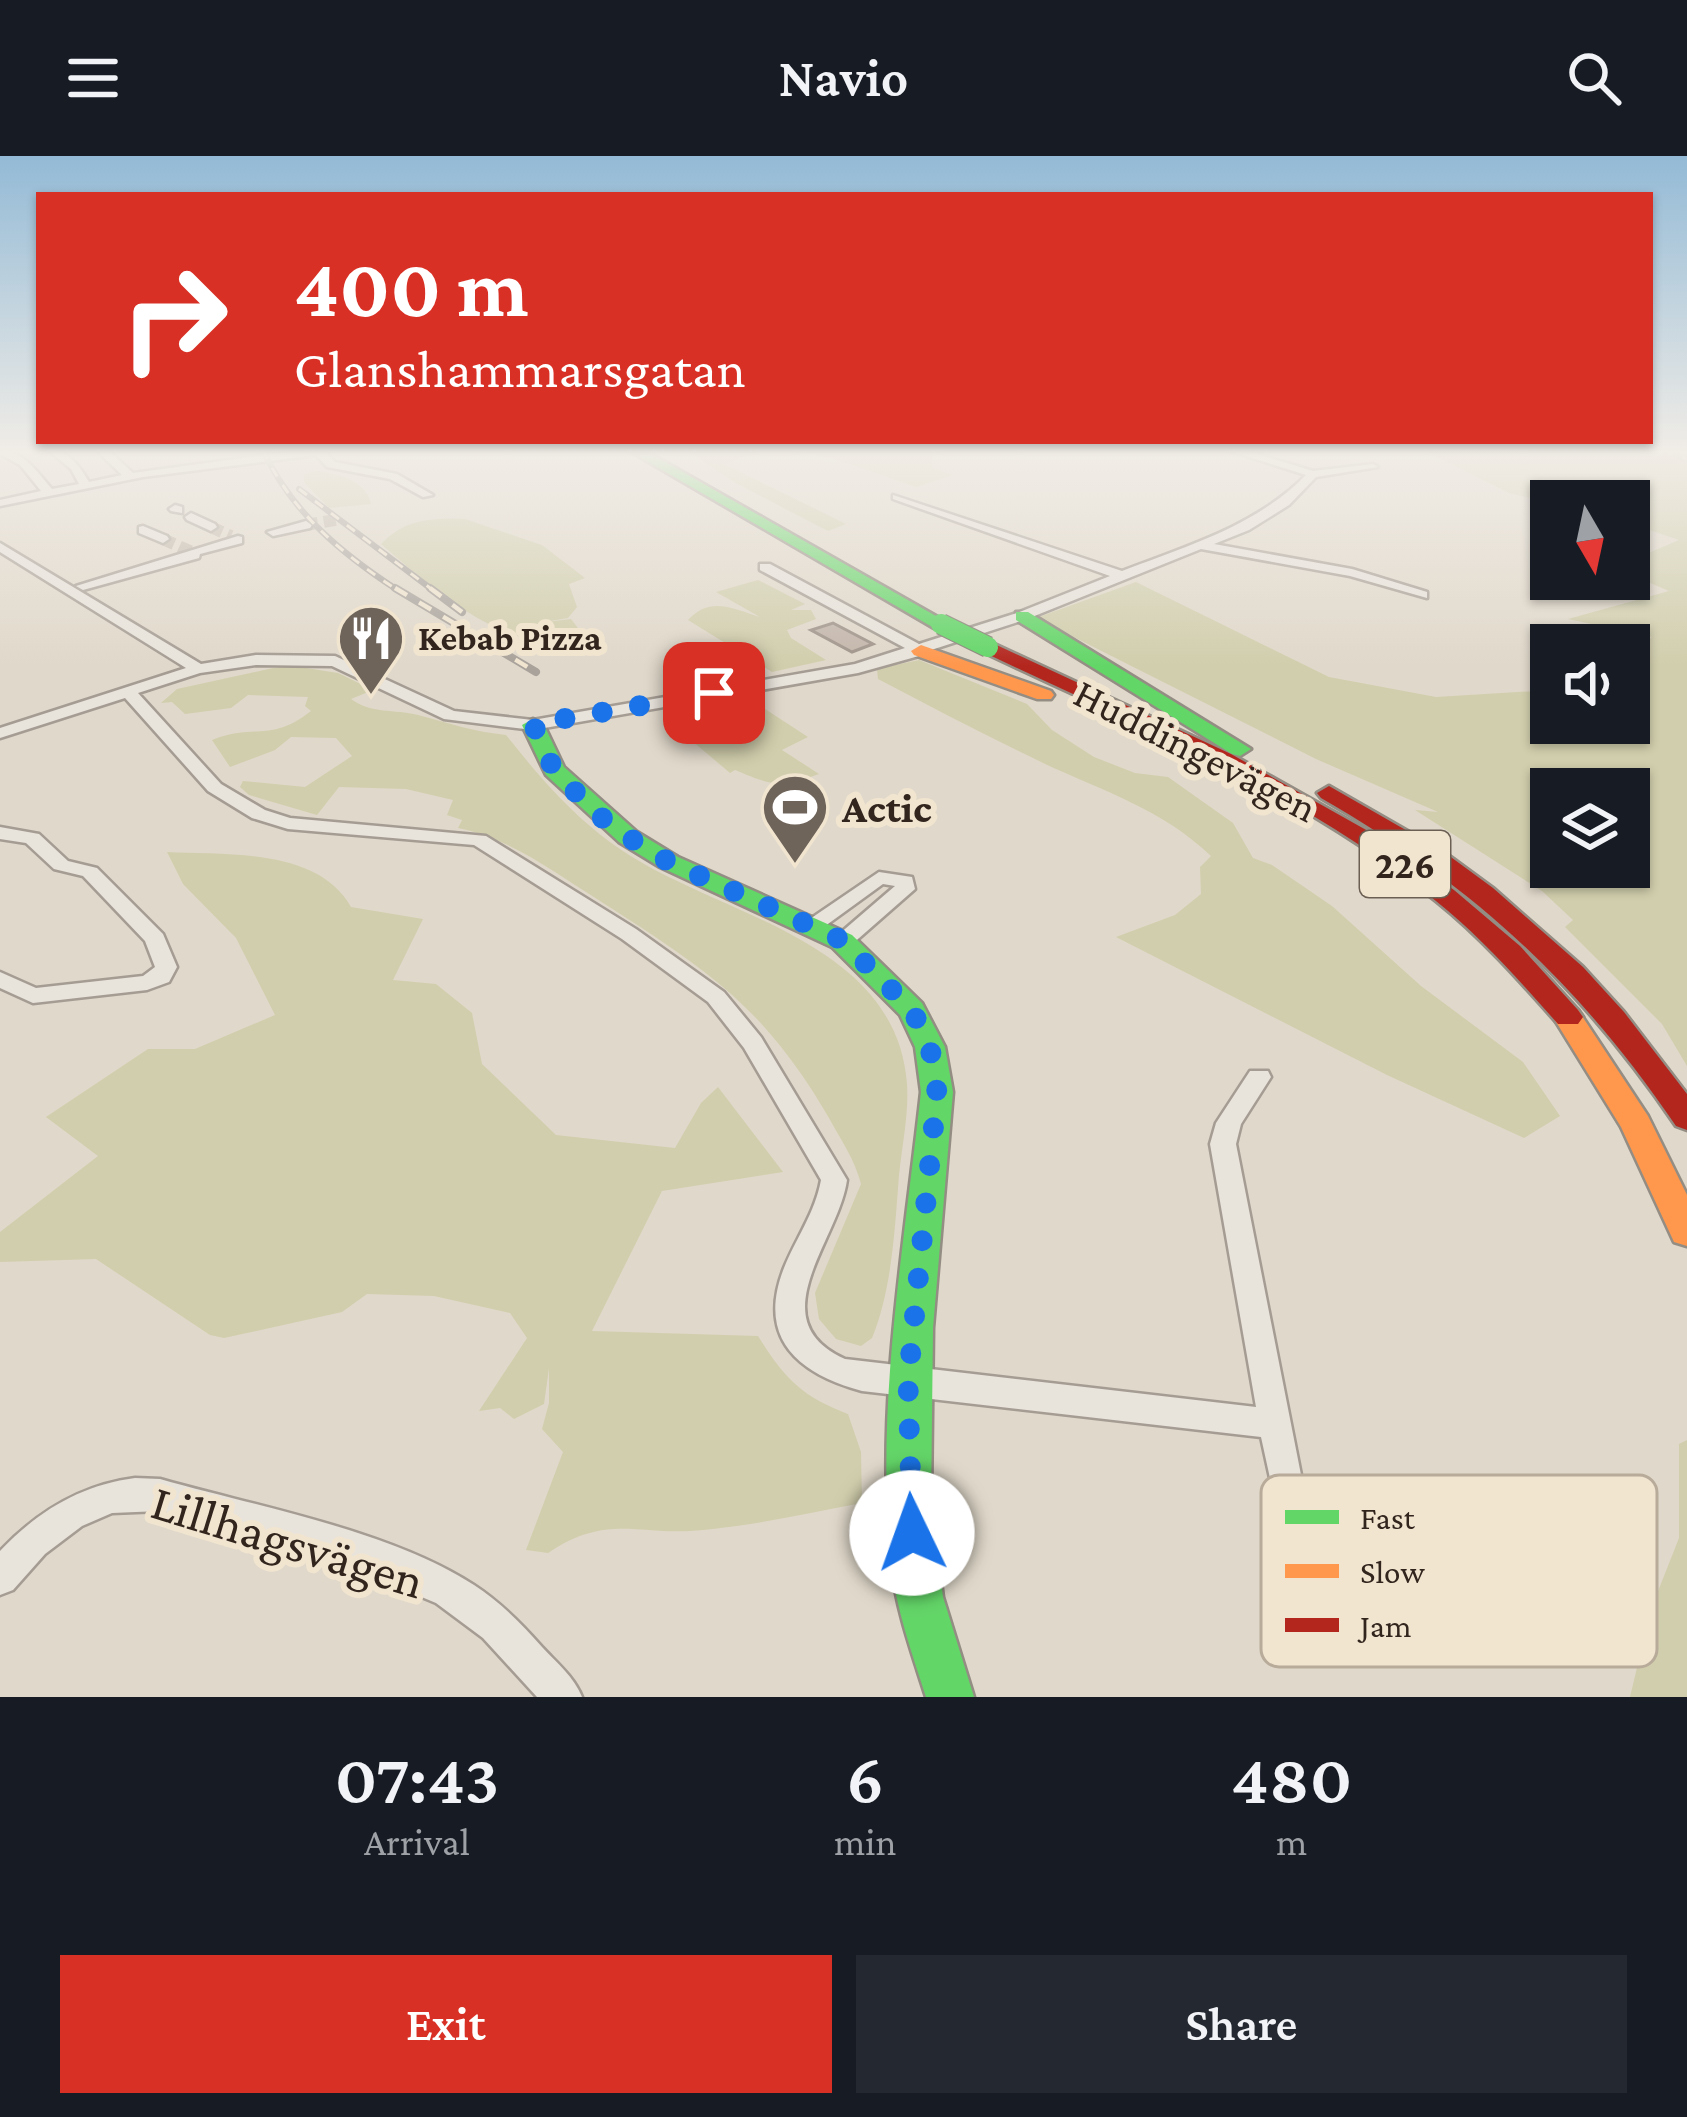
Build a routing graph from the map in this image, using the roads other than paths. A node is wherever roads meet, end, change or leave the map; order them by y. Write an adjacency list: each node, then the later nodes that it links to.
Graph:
1 (202, 522): 7 (street)
2 (780, 522): 18 (main road, Huddingevägen / 226)
3 (784, 522): 18 (main road, Huddingevägen / 226)
4 (968, 522): 15 (street)
5 (1252, 522): 12 (street)
6 (306, 525): 9 (street)
7 (211, 526)
8 (143, 530): 11 (street)
9 (273, 532)
10 (231, 536): 16 (street)
11 (163, 539)
12 (1201, 545): 15 (street); 17 (street)
13 (0, 547): 21 (street)
14 (765, 567): 20 (street)
15 (1122, 576): 19 (street)
16 (83, 586)
17 (1422, 595)
18 (953, 620): 19 (main road, Huddingevägen / 226)
19 (1007, 634): 20 (street); 25 (main road, Huddingevägen / 226)
20 (921, 651): 23 (street); 25 (main road)
21 (198, 669): 22 (street); 23 (street)
22 (128, 692): 24 (street); 33 (street)
23 (533, 724): 27 (main road)
24 (0, 733)
25 (1240, 761): 31 (main road, Huddingevägen / 226); 32 (main road, Huddingevägen / 226)
26 (0, 832): 29 (street)
27 (814, 925): 28 (main road); 28 (street)
28 (842, 940): 33 (main road)
29 (0, 980)
30 (1259, 1077): 34 (street)
31 (1687, 1118)
32 (1687, 1232)
33 (908, 1381): 34 (street); 38 (main road)
34 (1272, 1424): 35 (street)
35 (1284, 1475)
36 (0, 1577): 37 (street, Lillhagsvägen)
37 (563, 1697)
38 (950, 1697)

